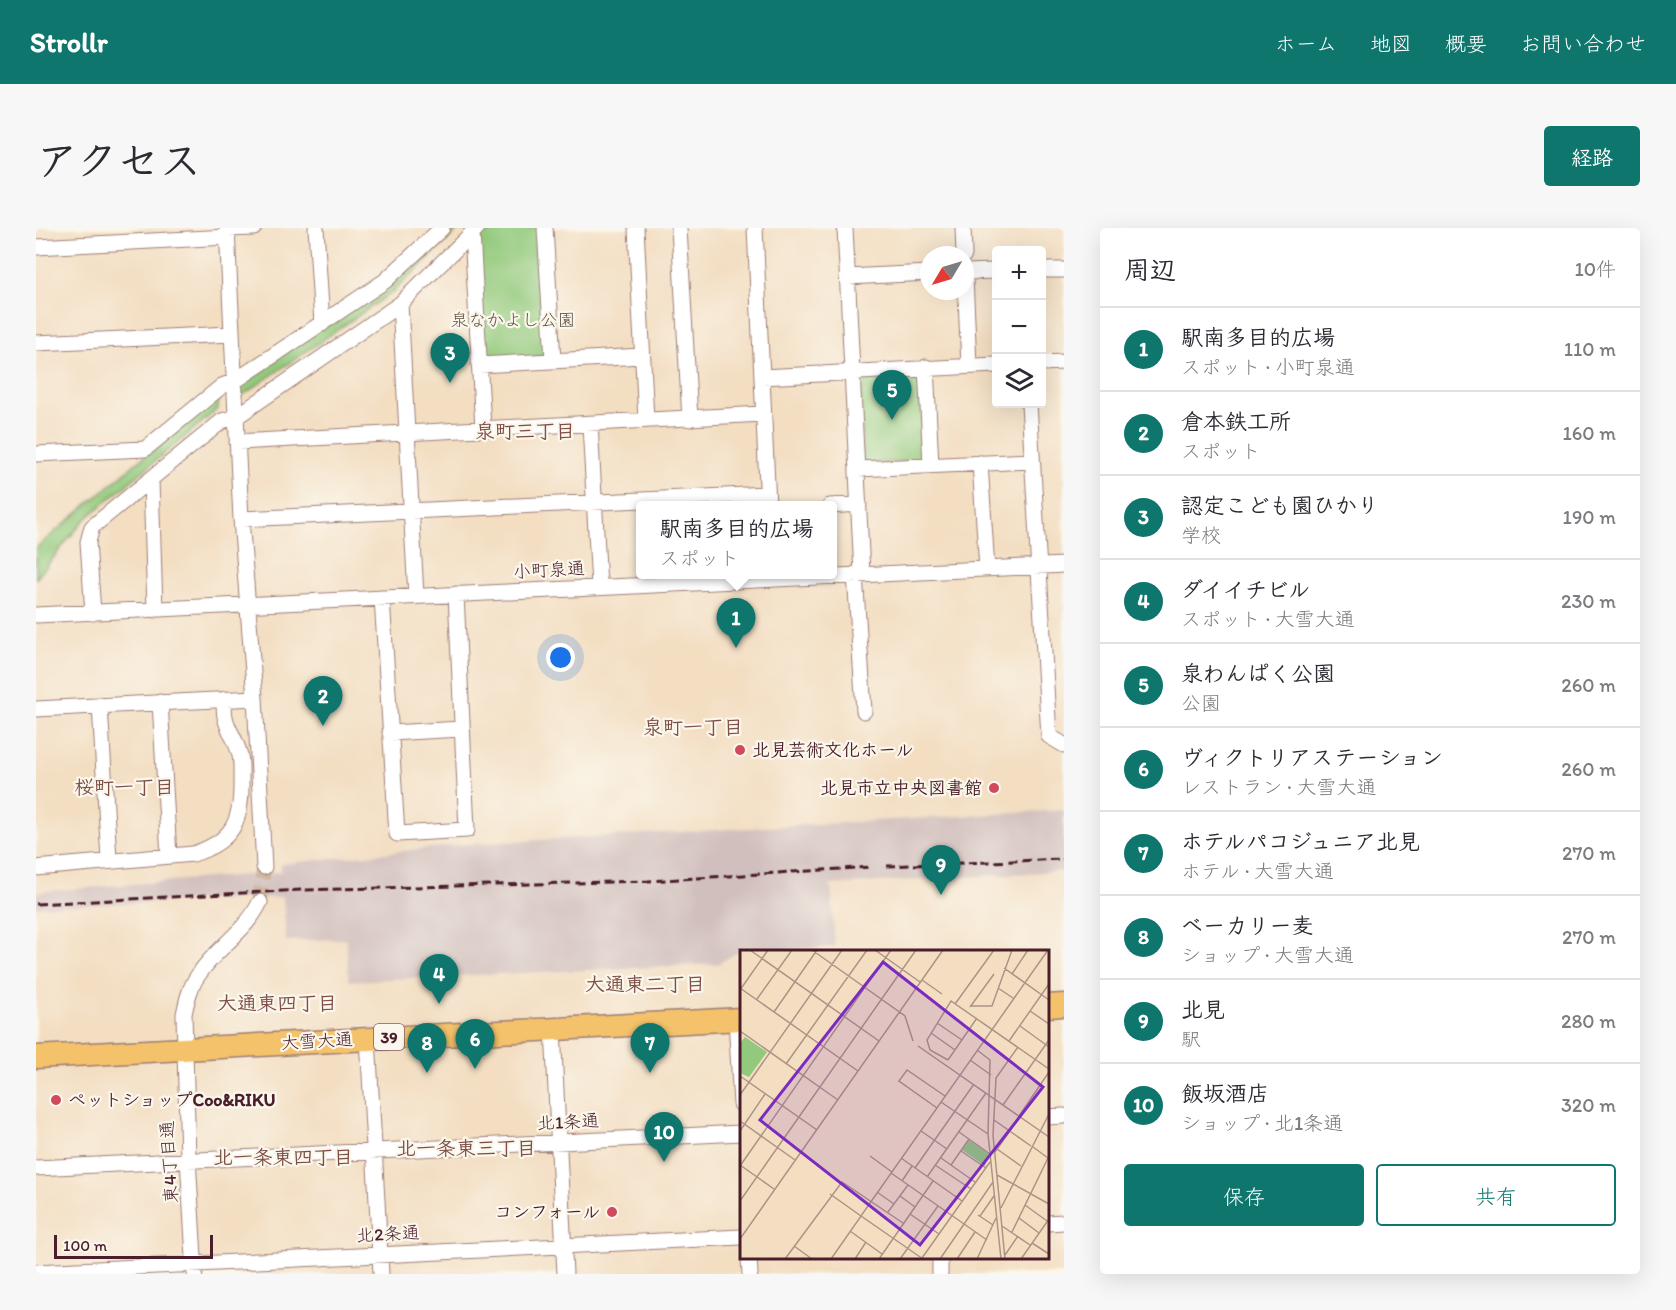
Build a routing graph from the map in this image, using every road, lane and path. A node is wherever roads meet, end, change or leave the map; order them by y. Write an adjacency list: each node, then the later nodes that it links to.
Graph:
1 (254, 228): 11 (street)
2 (316, 228): 22 (street)
3 (442, 228): 22 (street)
4 (545, 228): 26 (street)
5 (636, 228): 25 (street)
6 (680, 228): 39 (street)
7 (755, 228): 34 (street)
8 (845, 228): 19 (street)
9 (963, 228): 12 (street)
10 (474, 231): 21 (street); 29 (street)
11 (228, 232): 13 (street); 23 (street)
12 (964, 246)
13 (36, 248)
14 (1046, 270): 15 (street)
15 (1064, 270)
16 (992, 271): 17 (street)
17 (974, 272)
18 (920, 273): 19 (street)
19 (848, 277): 33 (street)
20 (966, 300): 30 (street)
21 (400, 304): 38 (street); 43 (street)
22 (322, 324): 35 (street)
23 (231, 334): 24 (street); 35 (street)
24 (36, 343)
25 (642, 356): 26 (street); 40 (street)
26 (553, 360): 29 (street)
27 (1064, 362): 28 (street)
28 (1046, 363)
29 (479, 365): 42 (street)
30 (969, 365): 31 (street); 32 (street)
31 (992, 365)
32 (926, 367): 33 (street); 48 (street)
33 (853, 372): 34 (street); 49 (street)
34 (762, 376): 37 (street)
35 (235, 381): 38 (street); 45 (street)
36 (1029, 408): 46 (street)
37 (763, 414): 39 (street); 51 (street)
38 (236, 417): 44 (street); 50 (street)
39 (690, 419): 40 (street)
40 (646, 420): 41 (street)
41 (590, 424): 42 (street); 52 (street)
42 (483, 428): 43 (street)
43 (407, 432): 44 (street); 55 (street)
44 (237, 442): 56 (street)
45 (36, 454)
46 (1032, 461): 47 (street); 58 (street)
47 (980, 463): 48 (street); 59 (street)
48 (931, 465): 49 (street)
49 (858, 469): 53 (street)
50 (151, 480): 68 (street); 69 (street)
51 (768, 500): 52 (street)
52 (595, 501): 55 (street); 63 (street)
53 (859, 504): 54 (street); 60 (street)
54 (837, 506)
55 (411, 509): 56 (street); 65 (street)
56 (241, 519): 67 (street)
57 (1064, 565): 58 (street, 小町泉通)
58 (1038, 567): 59 (street, 小町泉通); 79 (street)
59 (987, 569): 60 (street, 小町泉通)
60 (859, 574): 61 (street, 小町泉通); 76 (street)
61 (837, 575)
62 (720, 579): 63 (street, 小町泉通)
63 (599, 586): 64 (street, 小町泉通)
64 (456, 594): 65 (street, 小町泉通); 77 (street)
65 (416, 596): 66 (street, 小町泉通)
66 (381, 598): 67 (street, 小町泉通); 78 (street)
67 (247, 605): 68 (street, 小町泉通); 71 (street)
68 (155, 610): 69 (street, 小町泉通)
69 (93, 613): 70 (street, 小町泉通)
70 (36, 615)
71 (255, 698): 72 (street); 82 (street)
72 (225, 699): 73 (street); 80 (street)
73 (160, 702): 74 (street); 80 (street)
74 (100, 705): 75 (street); 81 (street)
75 (36, 709)
76 (864, 711)
77 (461, 729): 78 (street); 78 (street)
78 (390, 733)
79 (1064, 745)
80 (169, 856): 81 (street)
81 (109, 860): 83 (street)
82 (264, 867)
83 (36, 868)
84 (260, 902): 90 (street, 東4丁目通)
85 (1064, 1005): 86 (highway)
86 (1049, 1006)
87 (739, 1019): 88 (highway, 大雪大通 / 39); 92 (street)
88 (553, 1029): 89 (highway, 大雪大通 / 39); 96 (street)
89 (368, 1038): 90 (highway, 大雪大通 / 39); 97 (street)
90 (184, 1048): 91 (highway, 大雪大通 / 39); 98 (street, 東4丁目通)
91 (36, 1057)
92 (740, 1062)
93 (1064, 1116): 94 (street)
94 (1049, 1117)
95 (740, 1133): 96 (street, 北1条通)
96 (560, 1142): 97 (street, 北1条通); 103 (street)
97 (374, 1151): 98 (street, 北1条通); 104 (street)
98 (188, 1159): 99 (street, 北1条通); 106 (street, 東4丁目通)
99 (36, 1168)
100 (1064, 1222): 101 (street)
101 (1049, 1223)
102 (740, 1237): 103 (street, 北2条通)
103 (564, 1244): 104 (street, 北2条通); 109 (street)
104 (380, 1254): 106 (street, 北2条通); 108 (street)
105 (749, 1259): 110 (street)
106 (195, 1269): 107 (street, 北2条通)
107 (36, 1272)
108 (381, 1274)
109 (566, 1274)
110 (750, 1274)

